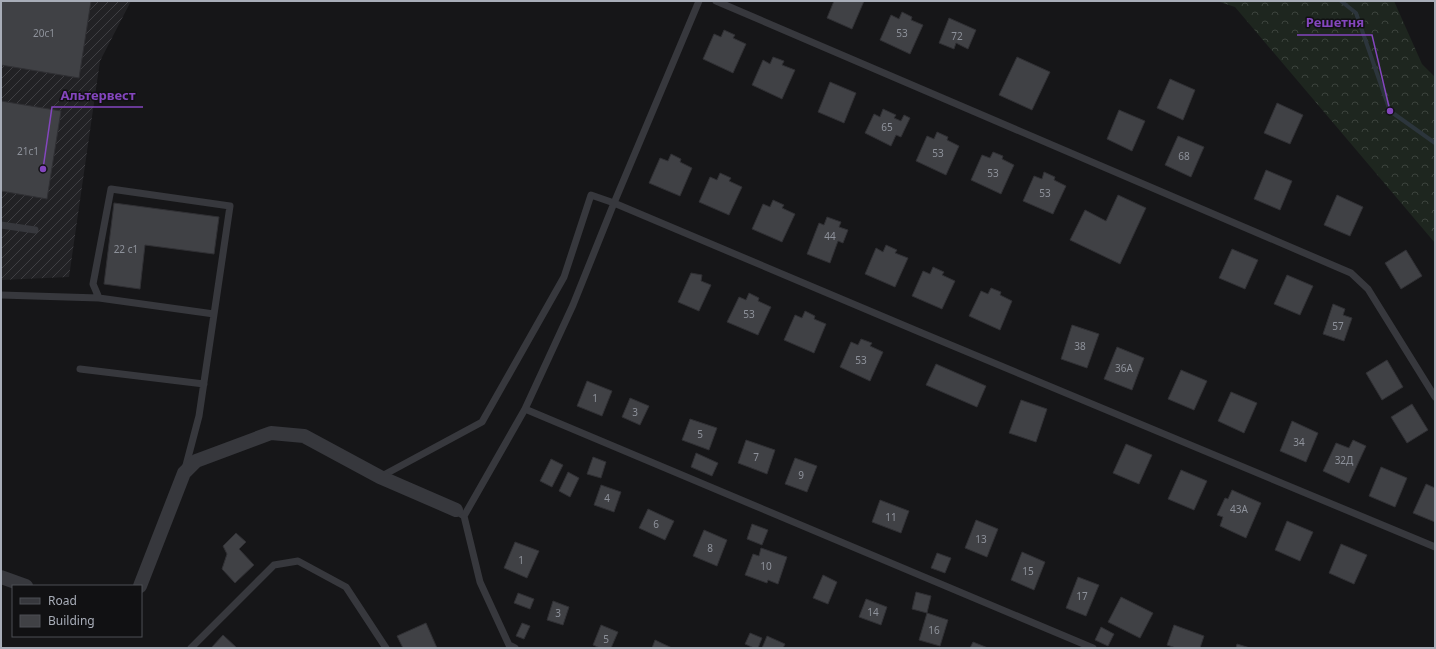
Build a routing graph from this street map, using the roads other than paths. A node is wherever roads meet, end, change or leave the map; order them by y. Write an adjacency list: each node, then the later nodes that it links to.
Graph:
1 (699, 1): 3 (lane)
2 (716, 1): 11 (lane)
3 (614, 203): 12 (lane); 14 (lane); 16 (lane)
4 (1, 225): 5 (lane)
5 (35, 230)
6 (1, 295): 7 (lane)
7 (99, 298): 8 (lane); 8 (lane)
8 (214, 314): 10 (lane)
9 (80, 369): 10 (lane)
10 (204, 384): 13 (lane)
11 (1435, 397)
12 (525, 410): 15 (lane); 23 (lane)
13 (184, 473): 14 (street); 19 (street)
14 (380, 477): 15 (street)
15 (460, 513): 20 (lane)
16 (1435, 547)
17 (1, 578): 18 (street)
18 (23, 585)
19 (140, 585)
20 (511, 647)
21 (191, 648): 22 (lane)
22 (386, 648)
23 (1093, 648)

